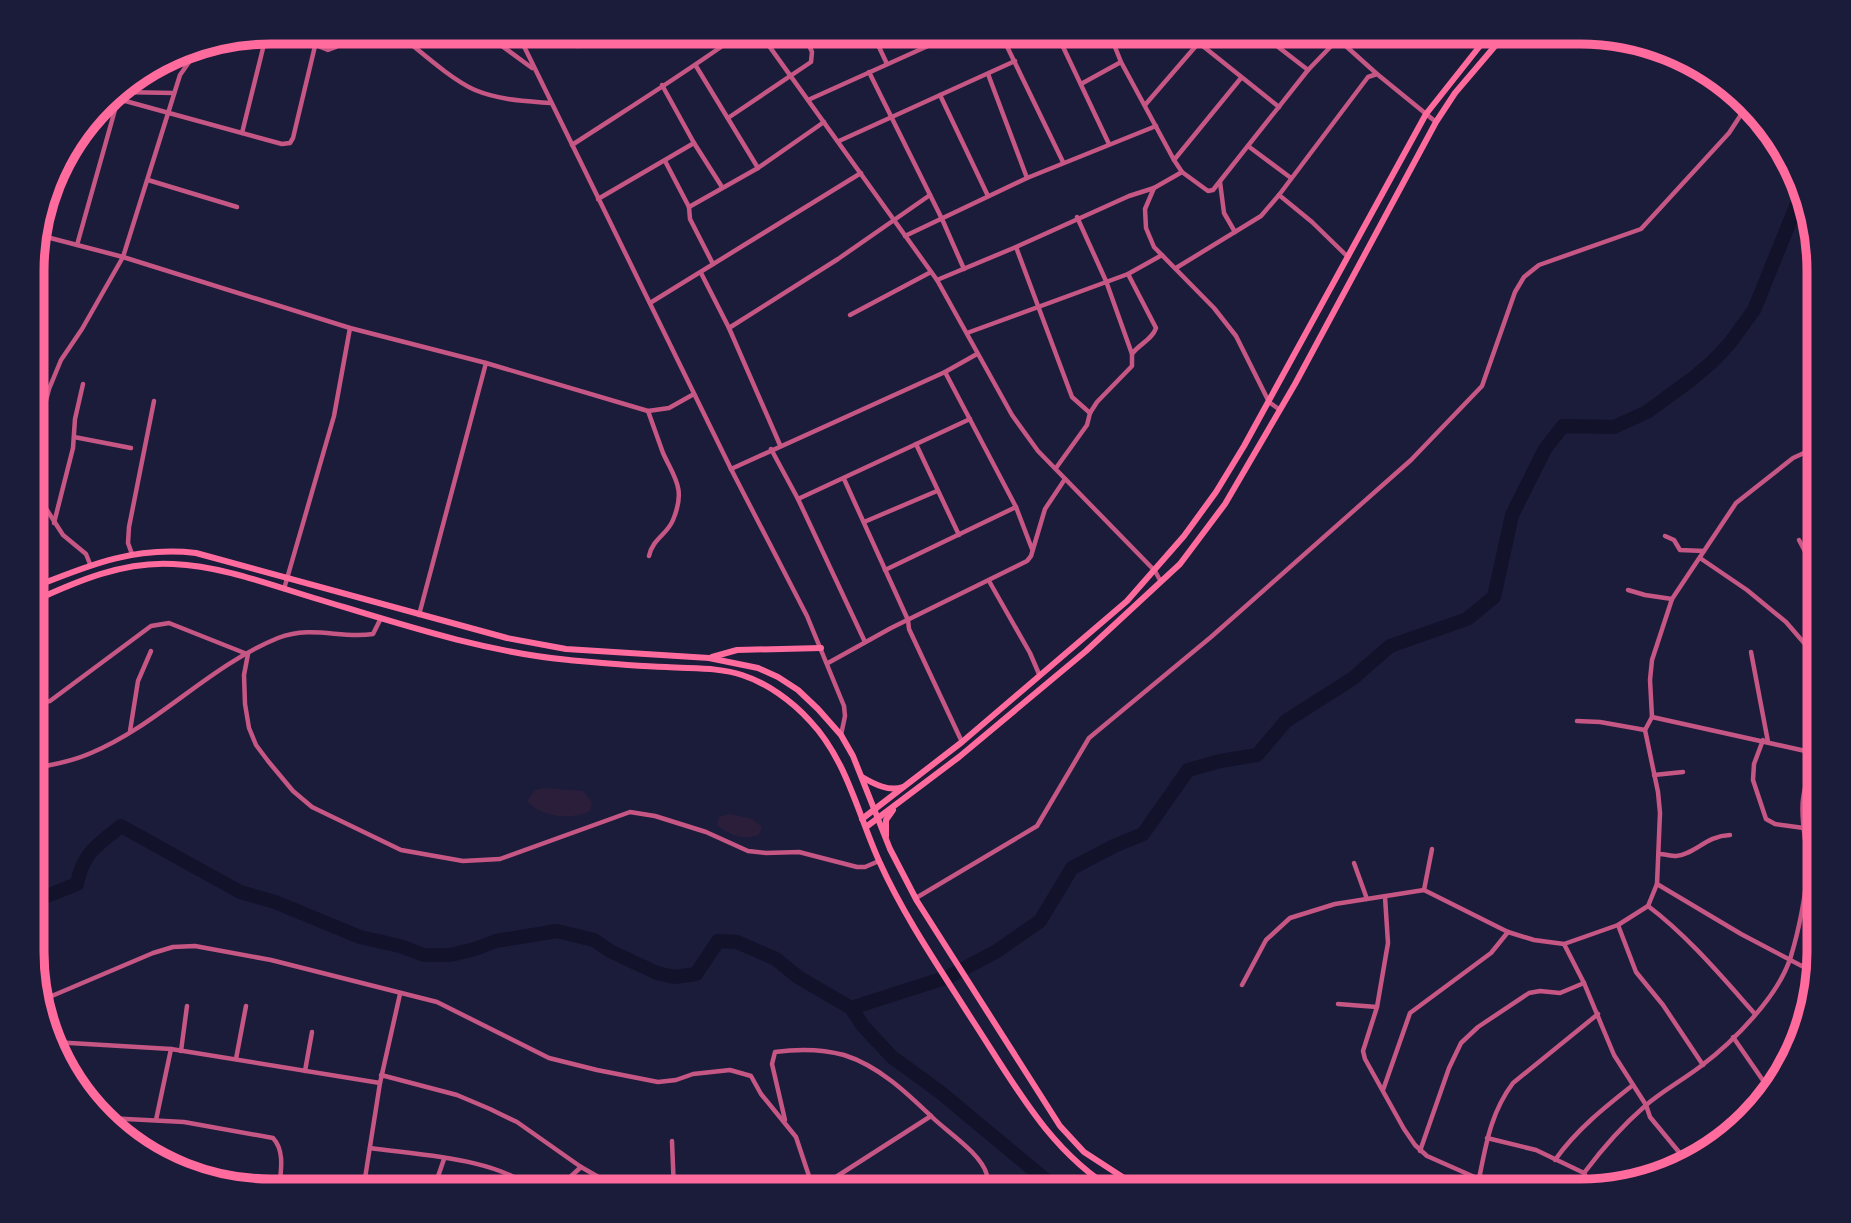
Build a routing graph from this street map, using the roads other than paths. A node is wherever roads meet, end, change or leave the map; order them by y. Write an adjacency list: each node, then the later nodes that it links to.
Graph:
1 (264, 44): 54 (street)
2 (311, 44): 22 (street)
3 (339, 44): 22 (street)
4 (412, 44): 42 (street)
5 (500, 44): 28 (street)
6 (522, 44): 28 (street)
7 (726, 44): 27 (street)
8 (767, 44): 33 (street)
9 (808, 44): 33 (street)
10 (878, 44): 26 (street)
11 (929, 44): 26 (street)
12 (1005, 44): 24 (street)
13 (1062, 44): 35 (street)
14 (1114, 44): 25 (street)
15 (1198, 44): 44 (street)
16 (1200, 44): 34 (street)
17 (1274, 44): 29 (street)
18 (1333, 44): 29 (street)
19 (1344, 44): 32 (street)
20 (1481, 44): 48 (main road)
21 (1497, 44): 52 (main road)
22 (315, 46): 54 (street)
23 (192, 58): 38 (street)
24 (1015, 61): 31 (street); 62 (street)
25 (1121, 62): 35 (street); 44 (street)
26 (887, 64): 30 (street)
27 (696, 66): 36 (street); 50 (street)
28 (533, 68): 42 (street)
29 (1308, 70): 45 (street)
30 (869, 72): 41 (street); 49 (street)
31 (988, 74): 39 (street); 66 (street)
32 (1377, 74): 48 (street); 67 (street)
33 (790, 76): 41 (street); 50 (street)
34 (1241, 78): 45 (street); 60 (street)
35 (1082, 83): 57 (street)
36 (662, 85): 56 (street); 58 (street)
37 (132, 92): 38 (street)
38 (174, 93): 47 (street)
39 (940, 95): 49 (street); 74 (street)
40 (121, 100): 47 (street)
41 (808, 100): 51 (street)
42 (550, 103): 58 (street)
43 (116, 105): 84 (street)
44 (1145, 105): 53 (street)
45 (1279, 107): 59 (street)
46 (1743, 112): 194 (street)
47 (169, 114): 54 (street); 68 (street)
48 (1426, 114): 52 (street); 88 (main road)
49 (892, 117): 55 (street); 72 (street)
50 (728, 118): 63 (street)
51 (824, 122): 55 (street); 63 (street)
52 (1436, 122): 112 (main road)
53 (1156, 126): 57 (street); 60 (street)
54 (242, 133)
55 (839, 141): 65 (street)
56 (694, 143): 61 (street); 70 (street)
57 (1109, 144): 62 (street)
58 (572, 145): 75 (street)
59 (1248, 146): 67 (street); 69 (street)
60 (1174, 160): 64 (street)
61 (665, 161): 75 (street); 77 (street)
62 (1063, 162): 66 (street)
63 (758, 168): 70 (street)
64 (1182, 172): 69 (street); 71 (street)
65 (861, 173): 79 (street); 89 (street)
66 (1027, 178): 74 (street)
67 (1291, 178): 73 (street)
68 (148, 180): 76 (street); 87 (street)
69 (1220, 181): 81 (street)
70 (722, 187): 77 (street)
71 (1154, 188): 78 (street); 86 (street)
72 (930, 195): 79 (street); 80 (street)
73 (1279, 195): 81 (street); 88 (street)
74 (988, 196): 80 (street)
75 (598, 199): 97 (street)
76 (237, 207)
77 (689, 207): 89 (street)
78 (1077, 217): 85 (street); 96 (street)
79 (894, 219): 82 (street); 101 (street)
80 (942, 219): 82 (street); 91 (street)
81 (1235, 232): 90 (street)
82 (905, 236): 93 (street)
83 (47, 237): 84 (street)
84 (77, 245): 87 (street)
85 (1016, 247): 91 (street); 98 (street)
86 (1162, 255): 90 (street); 94 (street)
87 (123, 257): 100 (street); 111 (street)
88 (1348, 257): 110 (main road)
89 (713, 264): 92 (street)
90 (1176, 268): 110 (street)
91 (964, 269): 95 (street)
92 (701, 272): 97 (street); 101 (street)
93 (931, 272): 95 (street); 99 (street)
94 (1128, 274): 96 (street); 104 (street)
95 (937, 280): 102 (street)
96 (1106, 281): 98 (street); 104 (street)
97 (650, 303): 108 (street)
98 (1038, 307): 102 (street); 114 (street)
99 (850, 315)
100 (350, 328): 105 (street); 144 (street)
101 (729, 328): 118 (street)
102 (967, 333): 103 (street)
103 (977, 354): 106 (street); 122 (street)
104 (1132, 354): 114 (street)
105 (486, 363): 113 (street); 152 (street)
106 (945, 372): 115 (street); 118 (street)
107 (83, 384): 116 (street)
108 (694, 394): 113 (street); 123 (street)
109 (154, 401): 137 (street)
110 (1269, 402): 112 (street); 143 (main road)
111 (44, 408)
112 (1280, 410): 147 (main road)
113 (648, 411): 139 (street)
114 (1090, 413): 122 (street)
115 (970, 419): 117 (street); 129 (street)
116 (74, 436): 119 (street); 131 (street)
117 (916, 444): 124 (street); 126 (street)
118 (780, 445): 120 (street)
119 (131, 447)
120 (771, 449): 123 (street); 127 (street)
121 (1807, 453): 136 (street)
122 (1056, 468): 125 (street)
123 (730, 469): 157 (street)
124 (844, 479): 127 (street); 130 (street)
125 (1065, 479): 135 (street); 143 (street)
126 (937, 491): 130 (street); 132 (street)
127 (797, 499): 155 (street)
128 (44, 506): 131 (street)
129 (1016, 507): 132 (street); 135 (street)
130 (864, 522): 142 (street)
131 (54, 523): 141 (street)
132 (959, 535): 142 (street)
133 (1665, 536): 136 (street)
134 (1799, 540): 138 (street)
135 (1032, 549): 145 (street)
136 (1705, 551): 140 (street)
137 (132, 554): 141 (main road); 144 (main road)
138 (1807, 555)
139 (649, 556)
140 (1700, 558): 151 (street); 156 (street)
141 (90, 564): 146 (main road)
142 (885, 570): 154 (street)
143 (1155, 571): 147 (street); 163 (main road)
144 (288, 577): 148 (street); 152 (main road)
145 (989, 581): 154 (street); 163 (street)
146 (44, 583)
147 (1161, 583): 179 (main road)
148 (284, 589): 150 (main road); 153 (main road)
149 (1628, 590): 151 (street)
150 (44, 597)
151 (1672, 598): 165 (street)
152 (419, 615): 161 (main road)
153 (381, 618): 160 (street); 181 (main road)
154 (908, 620): 155 (street); 171 (street)
155 (865, 642): 162 (street)
156 (1807, 646)
157 (821, 648): 161 (main road); 162 (street)
158 (151, 651): 168 (street)
159 (1751, 652): 170 (street)
160 (248, 654): 164 (street); 168 (street); 189 (street)
161 (709, 658): 169 (main road)
162 (828, 663): 169 (street)
163 (1039, 674): 171 (main road)
164 (44, 702)
165 (1652, 717): 167 (street); 170 (street)
166 (1577, 721): 167 (street)
167 (1645, 730): 175 (street)
168 (130, 731): 173 (street)
169 (841, 735): 176 (main road)
170 (1766, 741): 172 (street); 184 (street)
171 (962, 742): 178 (main road)
172 (1807, 751)
173 (44, 766)
174 (1683, 772): 175 (street)
175 (1654, 775): 188 (street)
176 (862, 777): 178 (main road); 180 (main road)
177 (1807, 778): 184 (street)
178 (908, 785): 180 (main road)
179 (901, 800): 182 (main road); 186 (main road)
180 (874, 809): 181 (main road); 182 (main road)
181 (862, 819): 183 (main road)
182 (878, 819): 183 (main road); 186 (main road)
183 (866, 827): 189 (main road)
184 (1804, 828): 200 (street)
185 (1730, 835): 188 (street)
186 (886, 838): 194 (main road)
187 (1432, 849): 192 (street)
188 (1659, 853): 191 (street)
189 (879, 861): 249 (main road)
190 (1354, 863): 195 (street)
191 (1657, 884): 196 (street); 200 (street)
192 (1424, 890): 193 (street); 198 (street)
193 (1385, 897): 195 (street); 209 (street)
194 (916, 898): 250 (main road)
195 (1367, 898): 203 (street)
196 (1648, 906): 197 (street); 211 (street)
197 (1618, 925): 199 (street); 218 (street)
198 (1508, 932): 199 (street); 224 (street)
199 (1564, 944): 202 (street)
200 (1790, 958): 201 (street); 211 (street)
201 (1807, 968)
202 (1584, 983): 210 (street); 233 (street)
203 (1242, 985)
204 (400, 994): 205 (street); 220 (street); 229 (street)
205 (49, 998)
206 (1338, 1004): 209 (street)
207 (187, 1006): 216 (street)
208 (246, 1006): 217 (street)
209 (1377, 1007): 224 (street)
210 (1598, 1014): 223 (street); 230 (street)
211 (1755, 1014): 213 (street)
212 (312, 1032): 219 (street)
213 (1733, 1037): 218 (street); 222 (street)
214 (63, 1043): 215 (street)
215 (171, 1049): 216 (street); 228 (street)
216 (181, 1051): 217 (street)
217 (236, 1059): 219 (street)
218 (1703, 1065): 225 (street)
219 (304, 1071): 221 (street)
220 (381, 1075): 221 (street); 237 (street)
221 (380, 1083): 232 (street)
222 (1765, 1083)
223 (1633, 1085): 225 (street); 236 (street)
224 (1383, 1091): 233 (street)
225 (1646, 1105): 234 (street); 238 (street)
226 (931, 1116): 229 (street); 247 (street); 248 (street)
227 (116, 1118): 228 (street)
228 (156, 1120): 239 (street)
229 (786, 1124): 246 (street)
230 (1487, 1138): 236 (street); 251 (street)
231 (672, 1141): 245 (street)
232 (370, 1148): 235 (street); 240 (street)
233 (1420, 1151): 251 (street)
234 (1681, 1155)
235 (444, 1159): 241 (street); 242 (street)
236 (1555, 1160): 238 (street)
237 (581, 1167): 243 (street); 244 (street)
238 (1584, 1173): 252 (street)
239 (280, 1179)
240 (365, 1179)
241 (437, 1179)
242 (518, 1179)
243 (568, 1179)
244 (602, 1179)
245 (674, 1179)
246 (810, 1179)
247 (833, 1179)
248 (987, 1179)
249 (1098, 1179)
250 (1126, 1179)
251 (1479, 1179)
252 (1587, 1179)

